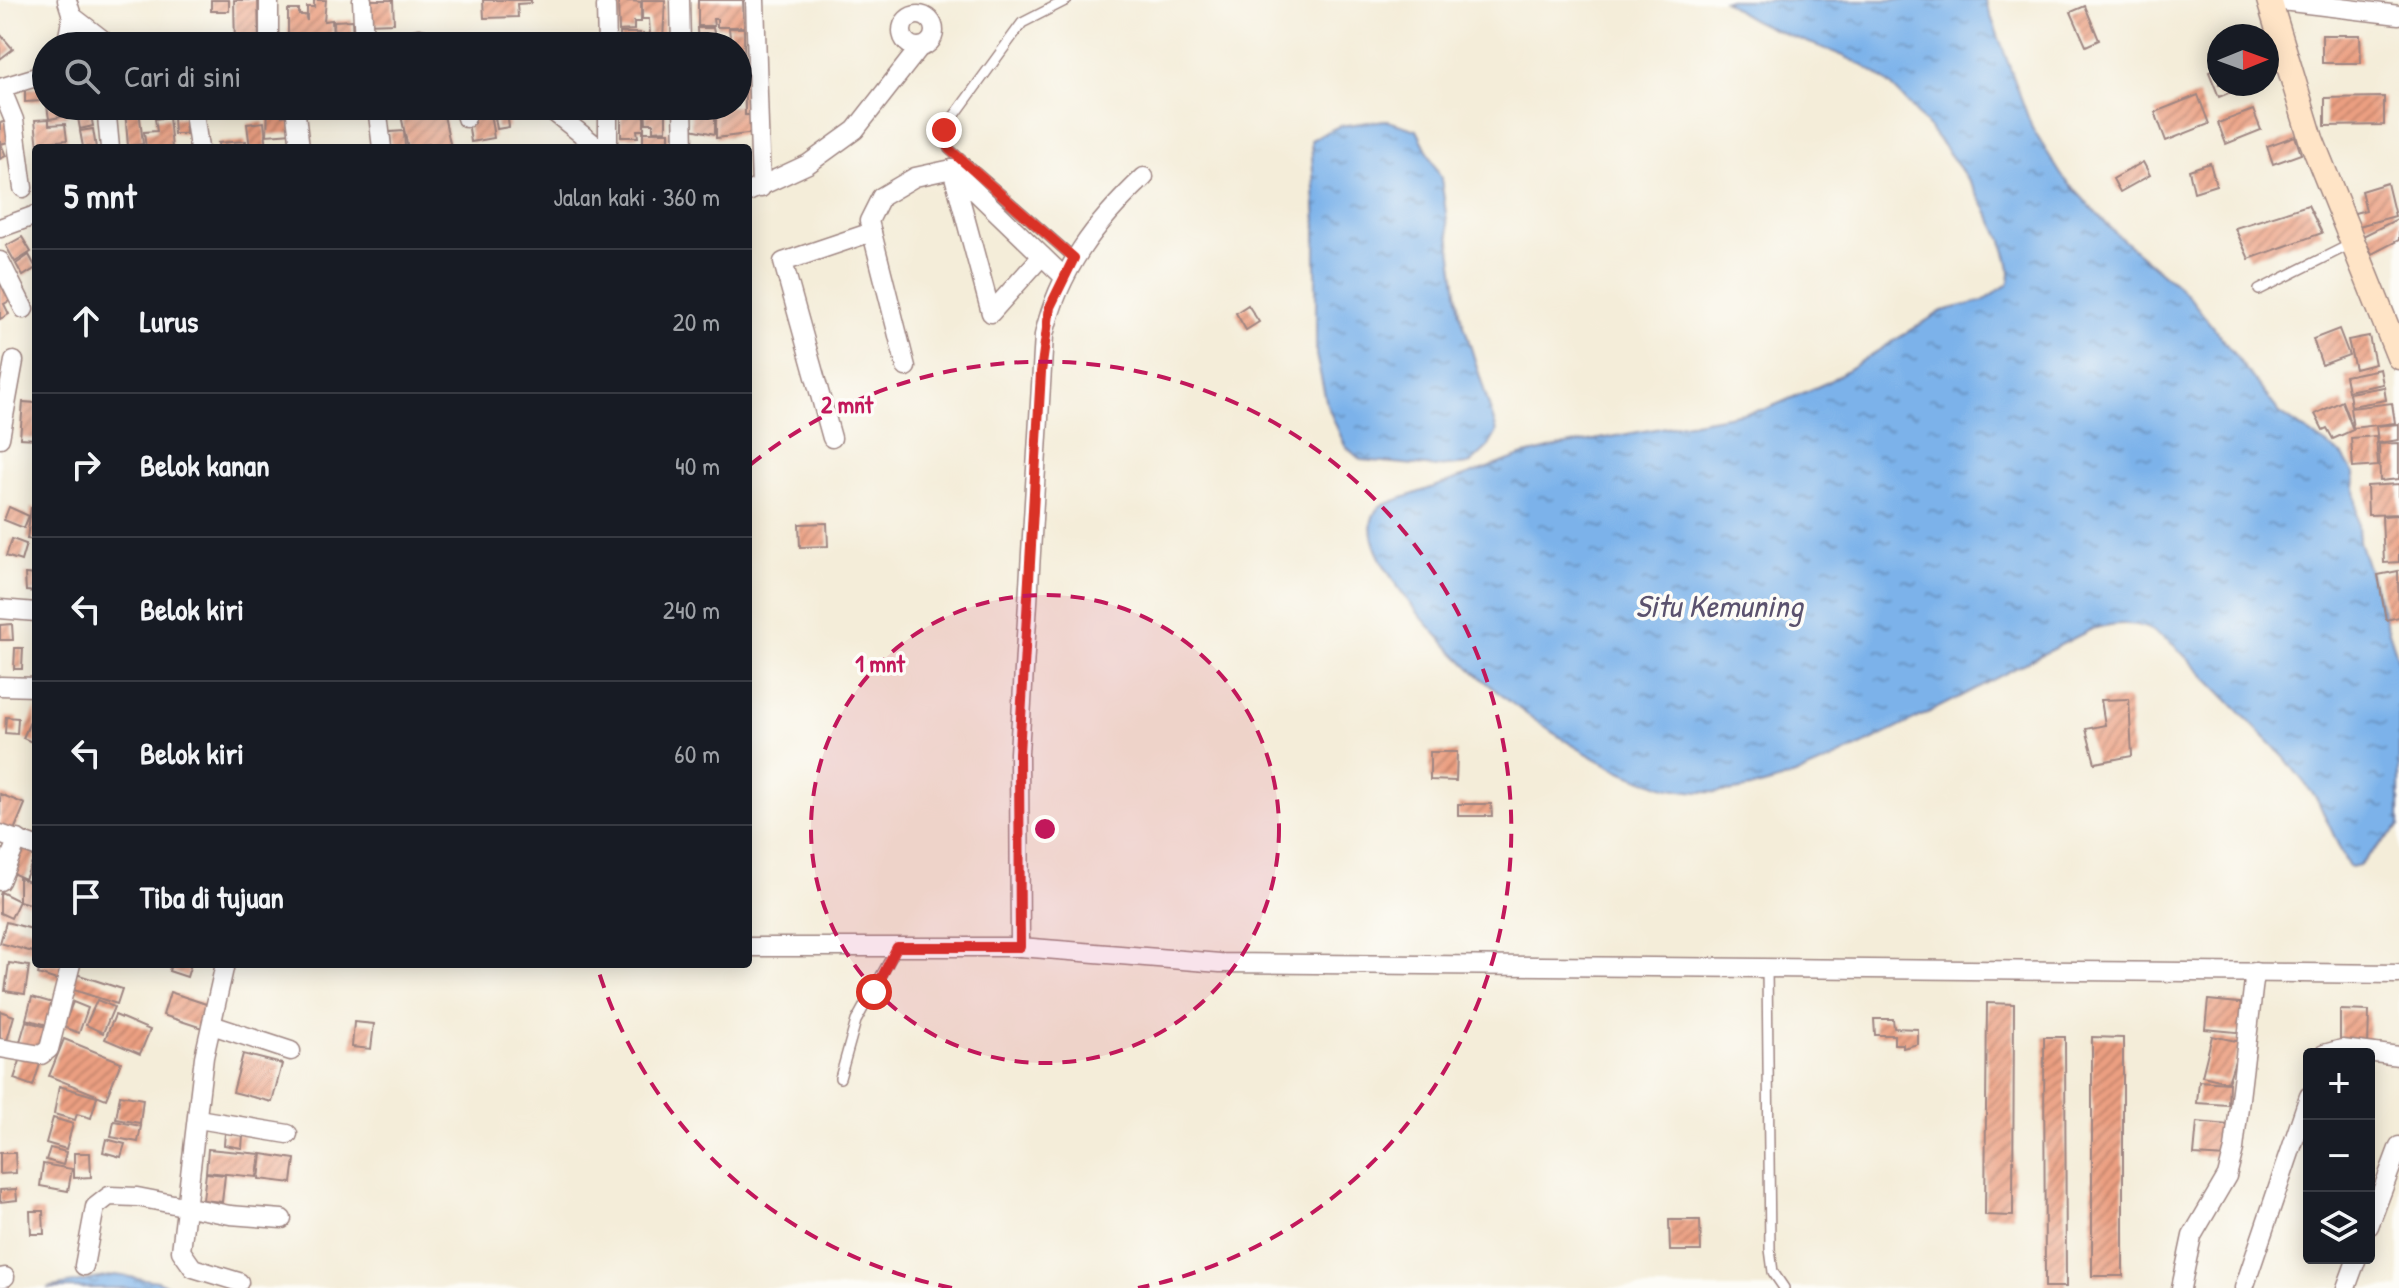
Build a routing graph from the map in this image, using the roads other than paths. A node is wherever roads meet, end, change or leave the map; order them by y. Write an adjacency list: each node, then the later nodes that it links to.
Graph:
1 (269, 0): 12 (street)
2 (362, 0): 13 (street)
3 (680, 0): 15 (street)
4 (755, 0): 36 (street)
5 (1067, 0): 42 (lane)
6 (2271, 0): 9 (street); 40 (main road)
7 (606, 6): 14 (street)
8 (70, 8): 10 (street); 11 (street)
9 (2399, 15)
10 (67, 32)
11 (96, 32)
12 (269, 32)
13 (363, 32)
14 (607, 32)
15 (681, 32)
16 (920, 47): 36 (street)
17 (32, 78): 18 (street)
18 (1, 88): 35 (street)
19 (107, 120): 26 (street)
20 (195, 120): 27 (street)
21 (297, 120): 28 (street)
22 (379, 120): 29 (street)
23 (564, 120): 30 (street)
24 (608, 120): 31 (street)
25 (683, 120): 32 (street)
26 (110, 144)
27 (198, 144)
28 (300, 144)
29 (382, 144)
30 (594, 144)
31 (608, 144)
32 (684, 144)
33 (952, 169): 39 (street); 41 (street); 41 (street)
34 (1144, 177): 42 (street)
35 (23, 188)
36 (755, 190)
37 (32, 216): 38 (street)
38 (0, 228)
39 (872, 232): 49 (street); 51 (street)
40 (2354, 243): 45 (lane); 47 (main road)
41 (1042, 256): 44 (street)
42 (1074, 258): 44 (street)
43 (0, 261): 46 (street)
44 (1064, 277): 61 (street)
45 (2259, 290)
46 (24, 309)
47 (2399, 357)
48 (14, 361): 50 (street)
49 (906, 367)
50 (0, 438)
51 (832, 438)
52 (0, 609): 53 (street)
53 (32, 612)
54 (0, 686): 55 (street)
55 (32, 687)
56 (9, 836): 57 (street); 58 (street)
57 (32, 845)
58 (0, 881)
59 (752, 947): 60 (street)
60 (897, 947): 61 (street); 72 (lane)
61 (1020, 947): 62 (street)
62 (1767, 967): 65 (street); 83 (lane)
63 (70, 968): 68 (street)
64 (224, 968): 67 (street)
65 (2255, 972): 66 (street); 84 (street)
66 (2399, 974)
67 (212, 1025): 69 (street); 74 (street)
68 (0, 1048)
69 (291, 1051)
70 (2375, 1053): 71 (street)
71 (2399, 1056)
72 (840, 1078)
73 (2303, 1114): 85 (street)
74 (198, 1119): 75 (street); 77 (street)
75 (288, 1134)
76 (2399, 1146): 78 (street)
77 (188, 1208): 79 (street); 81 (street); 82 (street)
78 (2375, 1210)
79 (282, 1219)
80 (2355, 1264): 86 (street)
81 (84, 1266)
82 (239, 1282)
83 (1784, 1288)
84 (2181, 1288)
85 (2244, 1288)
86 (2346, 1288)

